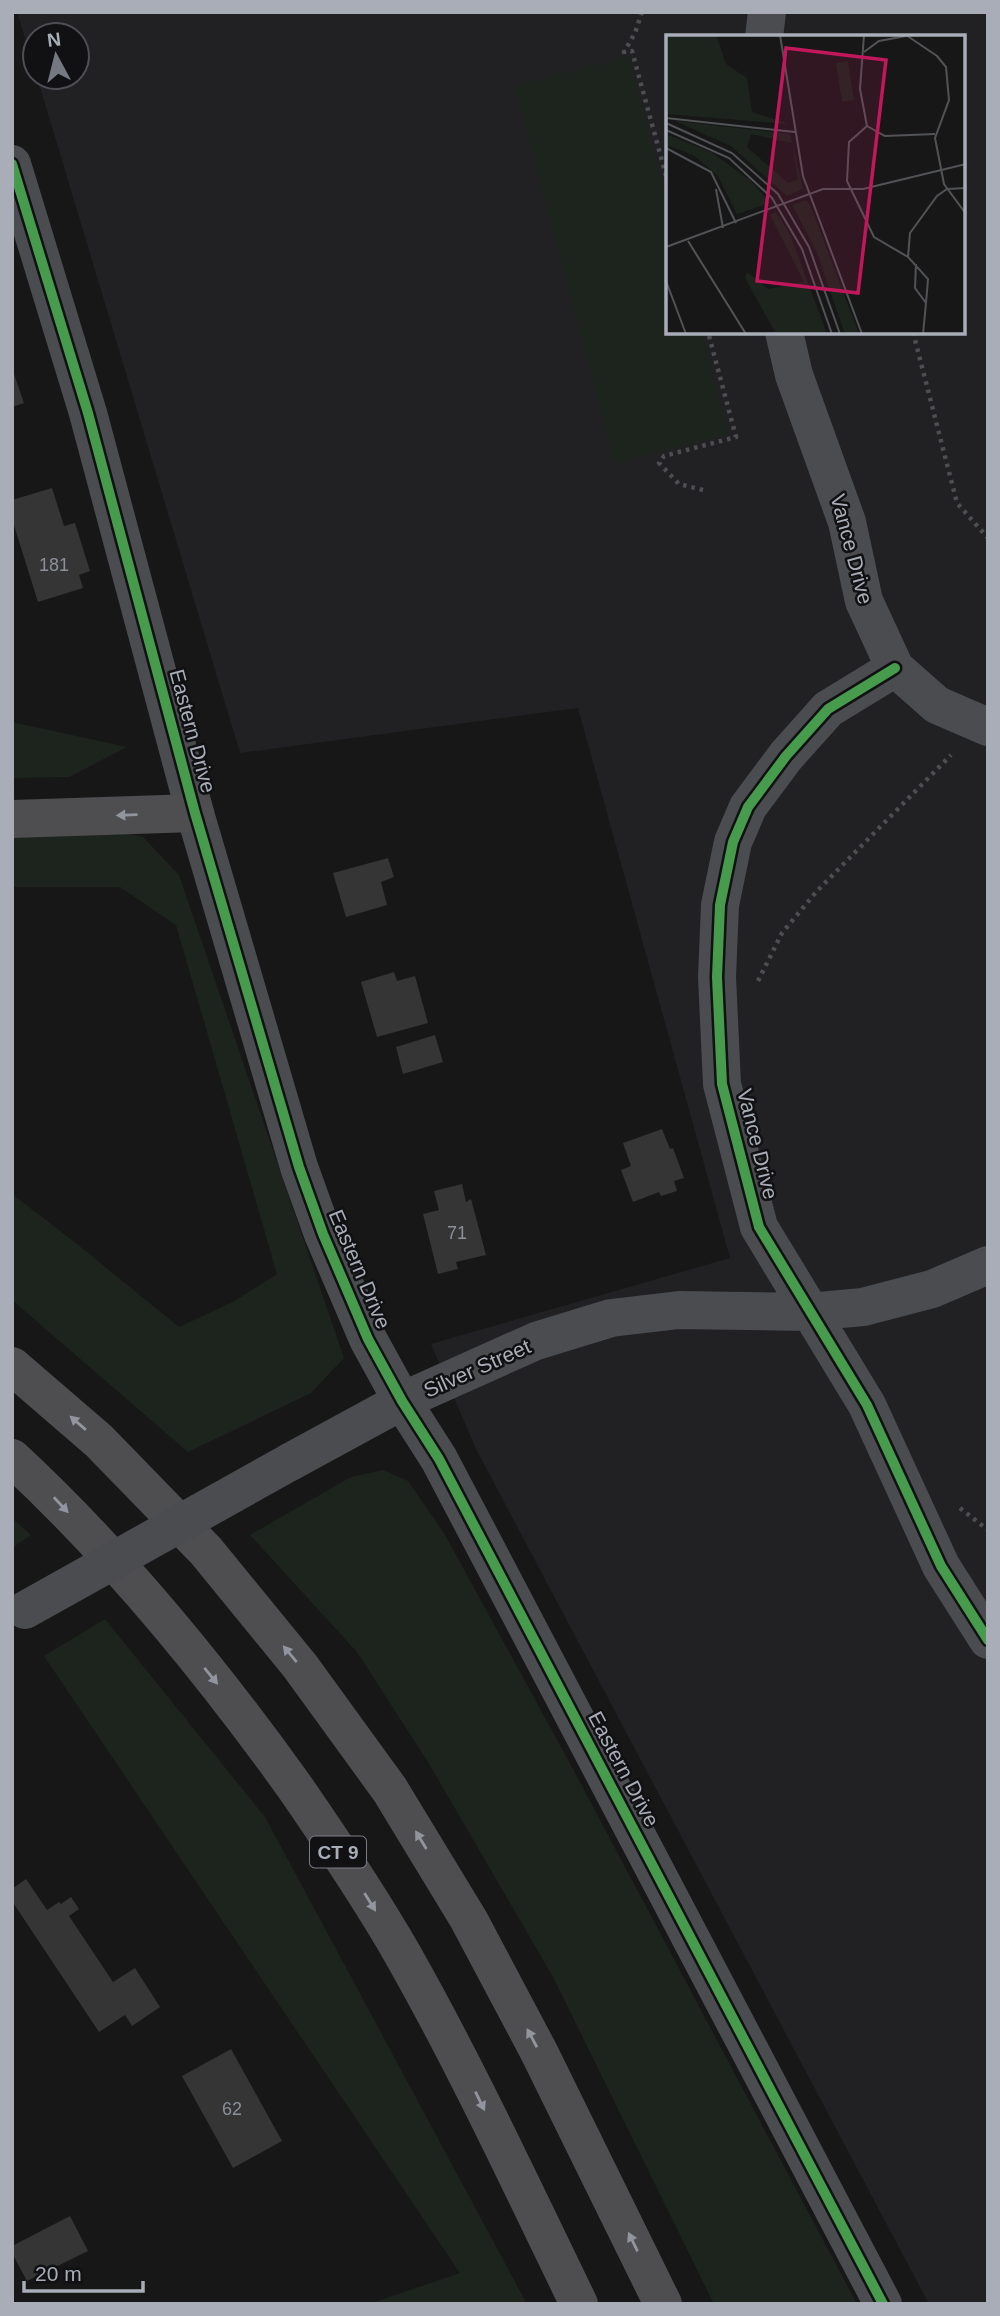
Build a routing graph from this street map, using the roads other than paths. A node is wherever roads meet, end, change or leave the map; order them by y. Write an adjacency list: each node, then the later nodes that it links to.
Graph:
1 (767, 12): 2 (street)
2 (764, 35)
3 (12, 164): 7 (street, Eastern Drive)
4 (784, 334): 5 (street, Vance Drive)
5 (895, 668): 6 (street); 10 (street, Vance Drive)
6 (982, 725)
7 (195, 813): 8 (highway, one-way to 8); 12 (street, Eastern Drive)
8 (12, 818)
9 (988, 1265): 10 (street, Silver Street)
10 (808, 1312): 12 (street, Silver Street); 15 (street, Vance Drive)
11 (12, 1366): 17 (highway, one-way to 11)
12 (402, 1401): 14 (street, Silver Street, bridge); 18 (street, Eastern Drive)
13 (12, 1458): 16 (highway, CT 9, one-way to 16)
14 (18, 1613)
15 (988, 1640)
16 (579, 2304)
17 (663, 2304)
18 (883, 2304)

